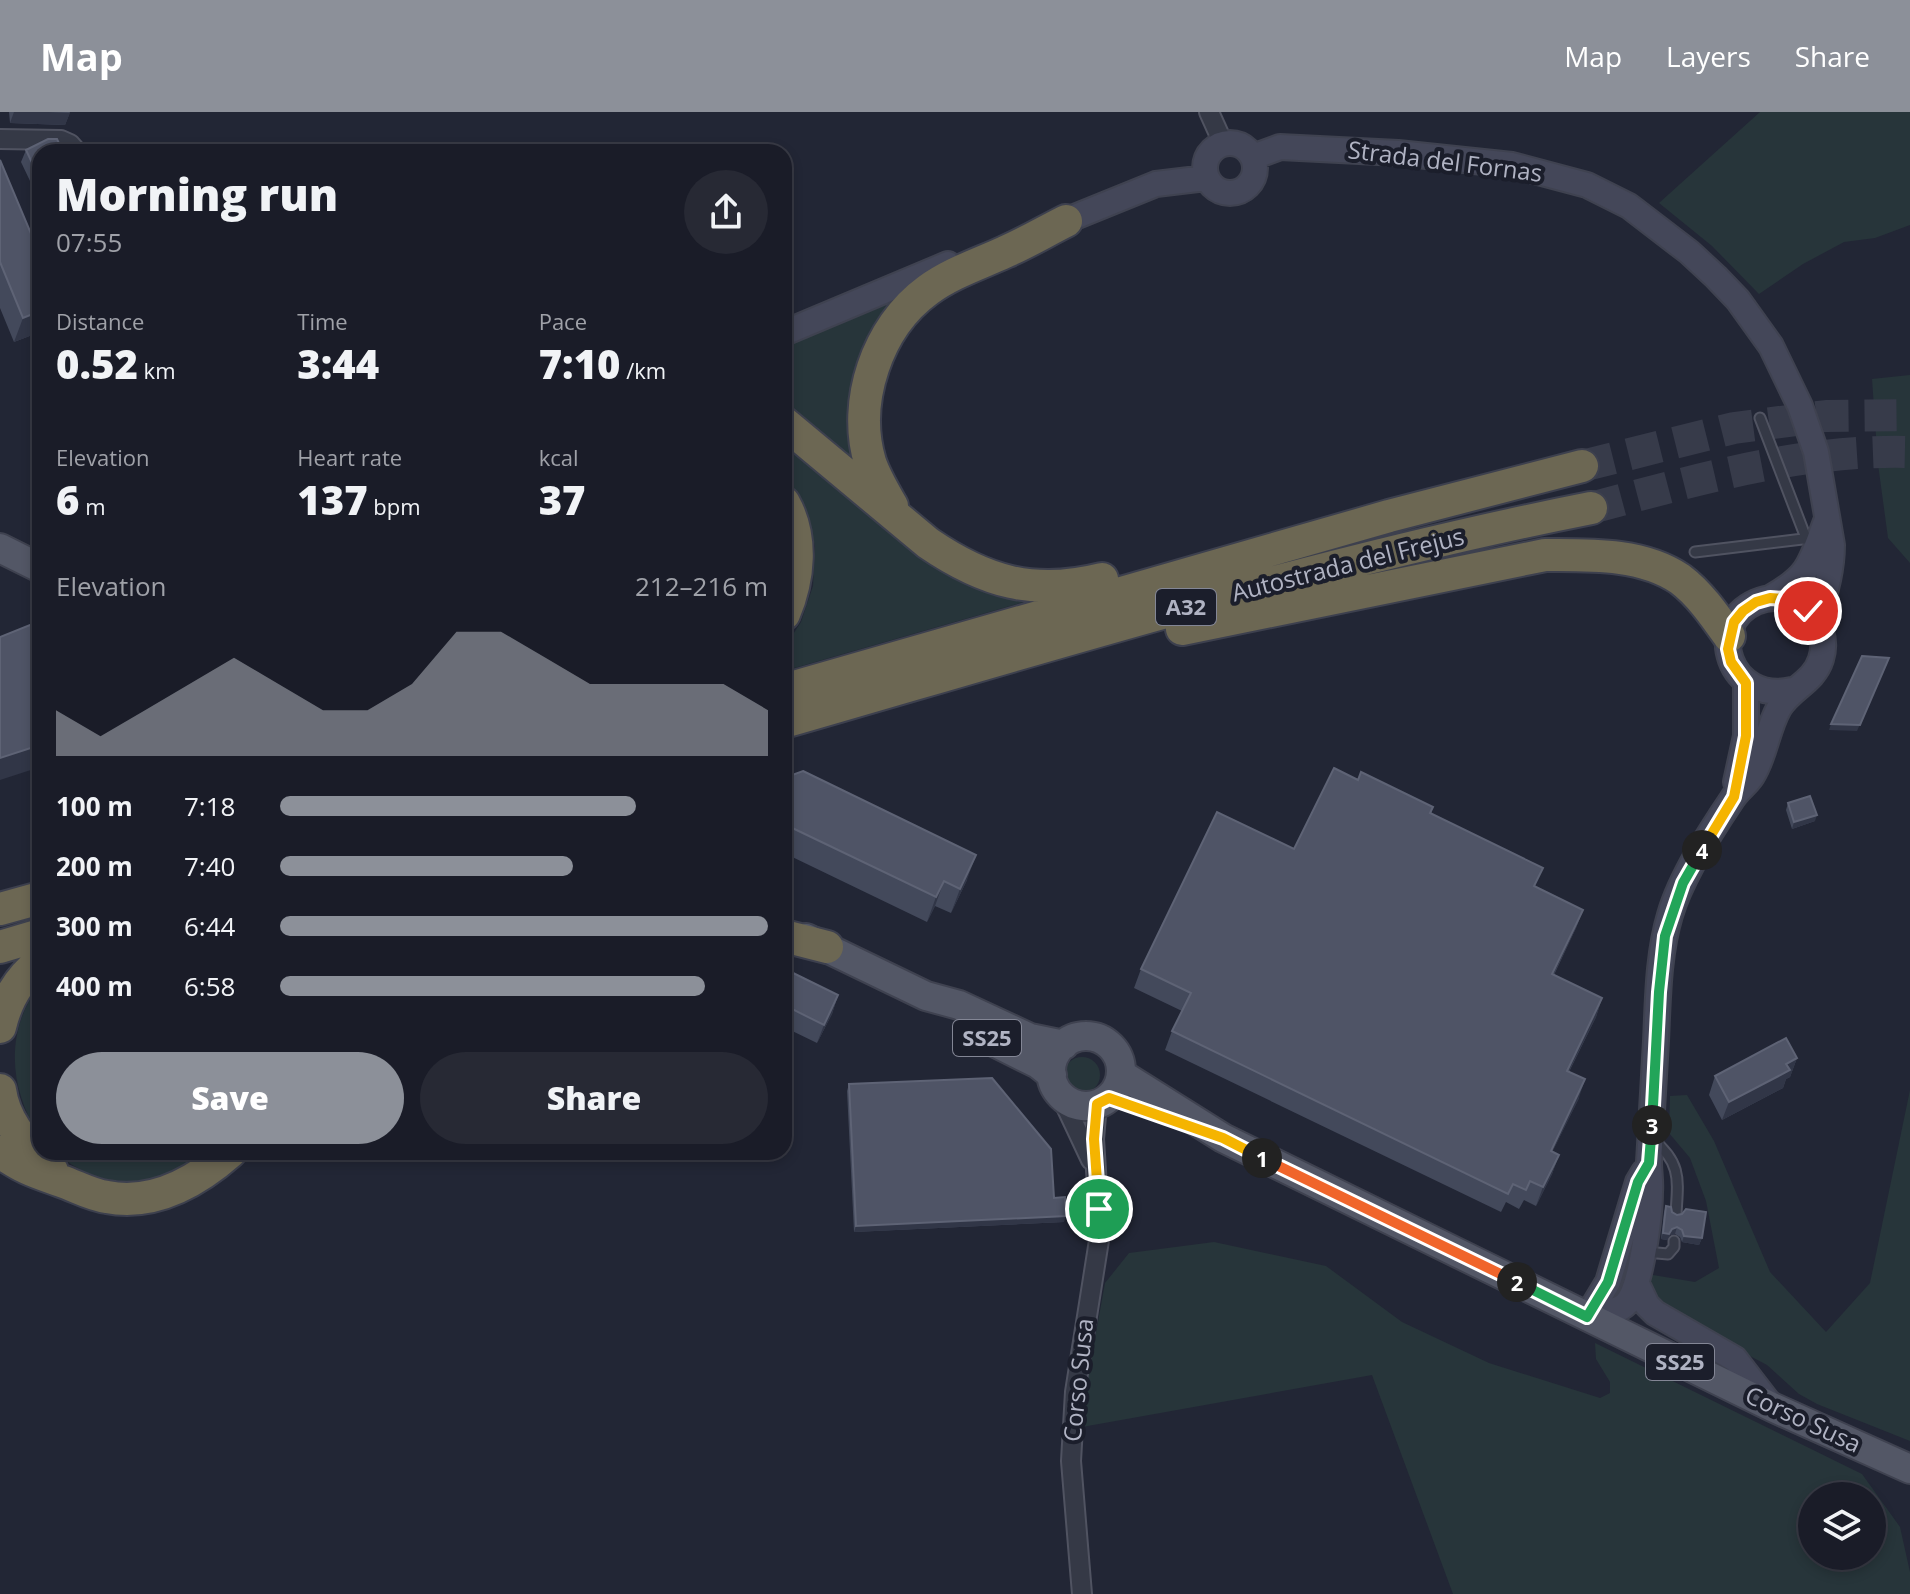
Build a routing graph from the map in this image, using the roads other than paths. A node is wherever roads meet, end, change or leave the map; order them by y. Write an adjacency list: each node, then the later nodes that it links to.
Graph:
1 (1209, 112): 3 (street)
2 (0, 139): 4 (street)
3 (1223, 143): 5 (street); 6 (street)
4 (70, 144)
5 (1253, 157): 6 (street); 16 (street, Strada del Fornas)
6 (1206, 178): 7 (street)
7 (1066, 221): 8 (street); 14 (highway)
8 (792, 330)
9 (1760, 418): 16 (lane, Strada del Fornas)
10 (792, 430): 14 (highway)
11 (1582, 466): 13 (highway, Autostrada del Frejus / A32)
12 (1591, 508): 24 (highway, Autostrada del Frejus / A32)
13 (1389, 516): 14 (highway); 26 (highway, Autostrada del Frejus / A32)
14 (900, 519)
15 (792, 526): 20 (highway)
16 (1817, 533): 18 (lane); 21 (street); 22 (street, Strada del Fornas)
17 (0, 548): 19 (main road)
18 (1695, 552)
19 (32, 564)
20 (792, 597)
21 (1770, 598): 22 (street); 23 (street)
22 (1816, 620): 27 (street)
23 (1729, 636): 24 (highway); 25 (street)
24 (1025, 652): 28 (highway, Autostrada del Frejus / A32)
25 (1746, 683): 27 (street); 29 (street)
26 (792, 688)
27 (1792, 690): 29 (street)
28 (792, 720)
29 (1734, 797): 44 (street)
30 (32, 900): 31 (highway)
31 (0, 909)
32 (792, 931): 36 (main road, SS25)
33 (32, 937): 35 (highway)
34 (792, 938): 36 (highway)
35 (0, 947)
36 (827, 947): 38 (main road, SS25)
37 (32, 968): 39 (highway)
38 (926, 996): 40 (main road, SS25); 41 (main road, SS25)
39 (0, 1027)
40 (1064, 1045): 41 (main road, SS25); 43 (main road, SS25)
41 (1056, 1084): 43 (main road, SS25); 50 (street, Corso Susa)
42 (0, 1090): 45 (highway)
43 (1109, 1092): 50 (street, Corso Susa); 57 (main road, Corso Susa / SS25)
44 (1651, 1139): 49 (street); 53 (lane)
45 (32, 1151)
46 (0, 1152): 51 (highway)
47 (42, 1160): 51 (highway)
48 (220, 1160): 51 (highway)
49 (1649, 1163): 52 (street); 54 (street)
50 (1095, 1167): 60 (street, Corso Susa)
51 (63, 1181)
52 (1636, 1188): 54 (lane); 57 (street)
53 (1676, 1214)
54 (1637, 1241): 55 (lane); 56 (street)
55 (1674, 1241)
56 (1637, 1284): 57 (street); 58 (street)
57 (1587, 1317): 58 (main road, Corso Susa / SS25)
58 (1772, 1407): 59 (main road, Corso Susa / SS25)
59 (1910, 1469)
60 (1082, 1594)

